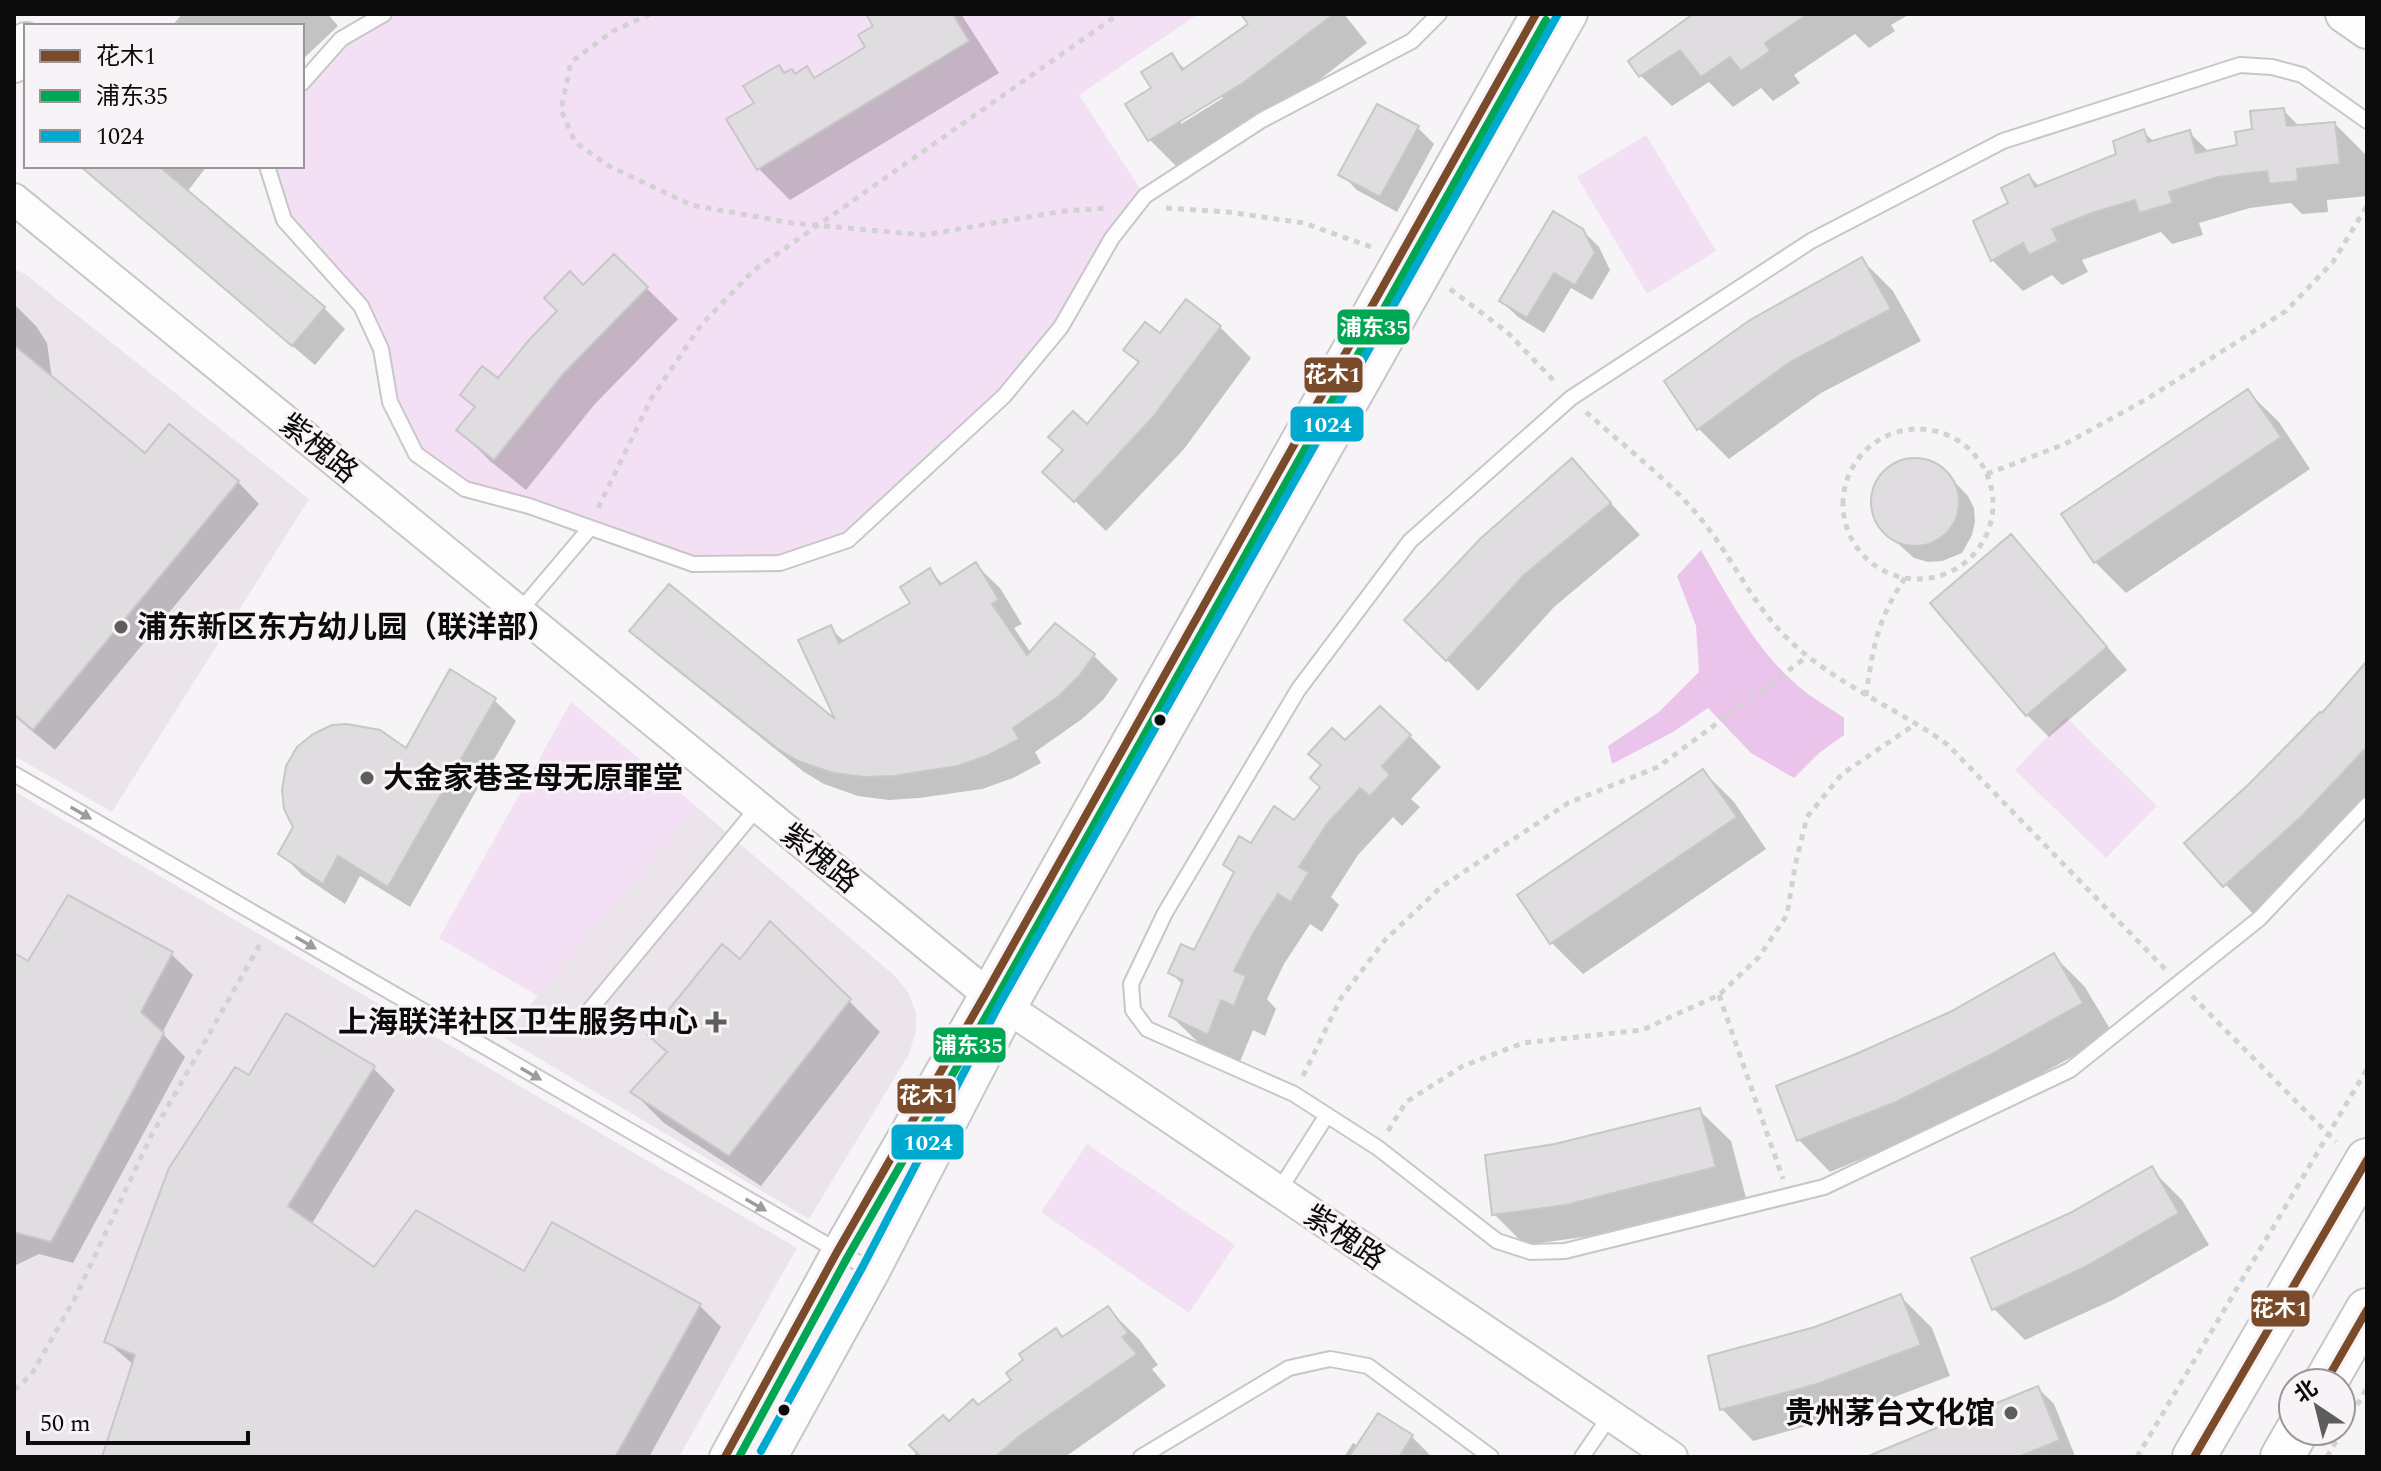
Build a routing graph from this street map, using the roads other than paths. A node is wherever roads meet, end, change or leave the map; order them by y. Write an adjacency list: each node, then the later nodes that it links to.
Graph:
1 (384, 14): 9 (lane)
2 (1439, 14): 13 (lane)
3 (1536, 14): 18 (street)
4 (1572, 14): 18 (street)
5 (2344, 14): 6 (street)
6 (2367, 30)
7 (24, 45): 8 (street)
8 (14, 64)
9 (304, 81)
10 (2367, 121): 20 (lane)
11 (268, 168): 13 (lane)
12 (14, 199): 14 (street, 紫槐路)
13 (590, 528): 14 (lane)
14 (519, 612): 17 (street, 紫槐路)
15 (14, 774): 23 (lane, one-way to 23)
16 (2367, 805): 20 (lane)
17 (758, 807): 18 (street, 紫槐路); 19 (lane)
18 (997, 1002): 22 (street, 紫槐路); 23 (street); 24 (street)
19 (579, 1023)
20 (1327, 1115): 22 (lane)
21 (2365, 1164): 34 (main road)
22 (1278, 1192): 27 (street, 紫槐路)
23 (837, 1252): 24 (lane); 28 (street)
24 (874, 1272): 29 (street)
25 (2367, 1310): 26 (main road)
26 (2334, 1367)
27 (1610, 1416): 32 (lane); 33 (street, 紫槐路)
28 (725, 1457)
29 (772, 1457)
30 (1141, 1457): 31 (lane)
31 (1491, 1457)
32 (1582, 1457)
33 (1672, 1457)
34 (2194, 1457)

